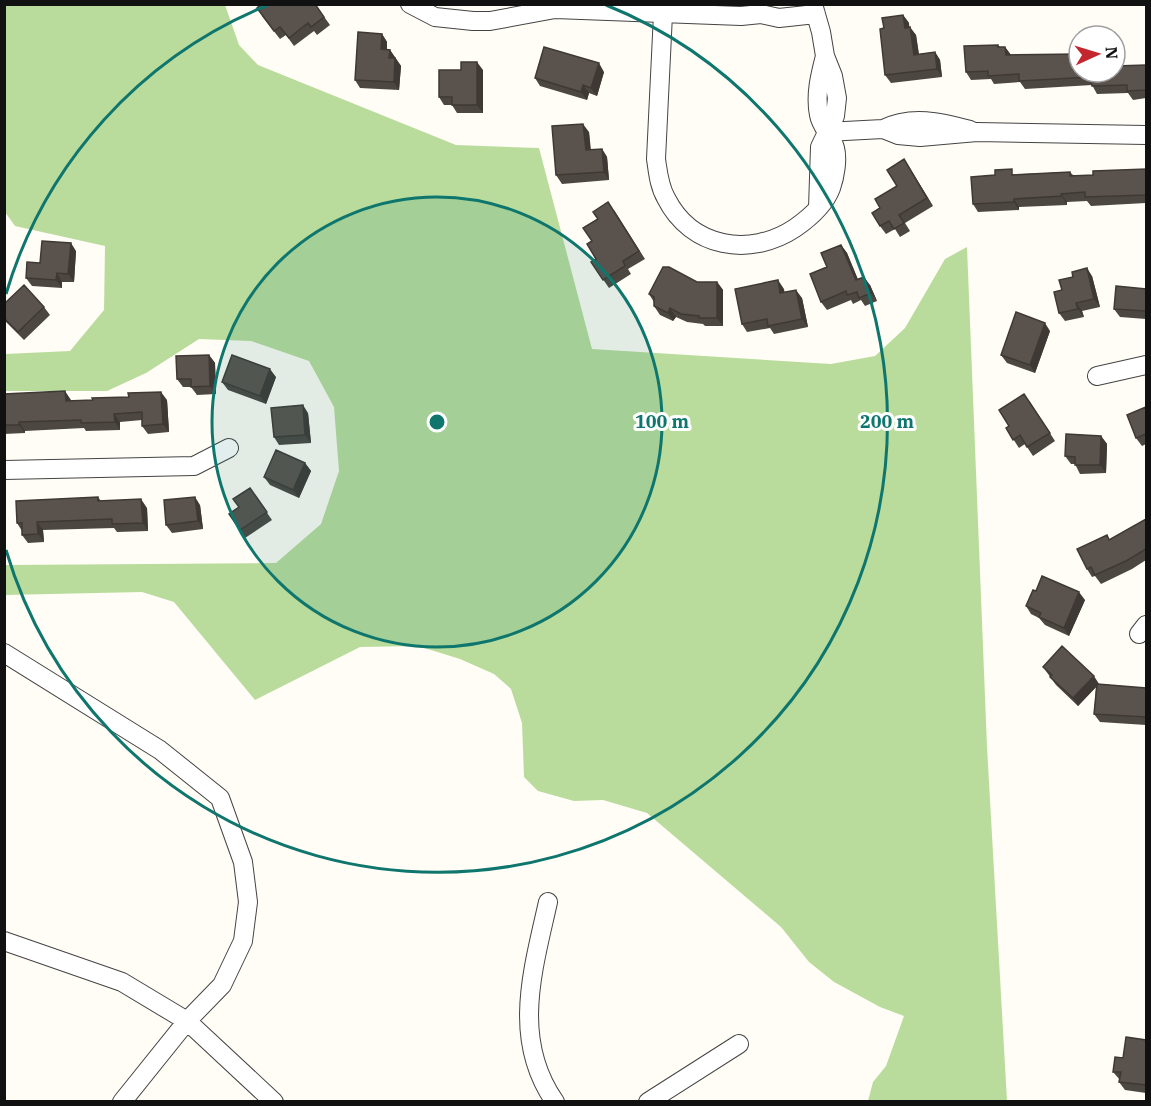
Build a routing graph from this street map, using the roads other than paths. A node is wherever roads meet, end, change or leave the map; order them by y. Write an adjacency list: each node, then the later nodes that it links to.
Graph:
1 (410, 4): 4 (street)
2 (781, 4): 5 (street)
3 (814, 9): 5 (street); 6 (street)
4 (663, 14): 5 (street); 6 (street)
5 (761, 14)
6 (826, 132): 7 (street)
7 (1146, 135)
8 (1146, 365): 9 (street)
9 (1097, 376)
10 (229, 448): 11 (street)
11 (4, 470)
12 (4, 653): 15 (street)
13 (548, 902): 19 (street)
14 (4, 941): 15 (street)
15 (187, 1021): 17 (street); 18 (street)
16 (739, 1044): 20 (street)
17 (122, 1101)
18 (274, 1101)
19 (555, 1101)
20 (648, 1101)

